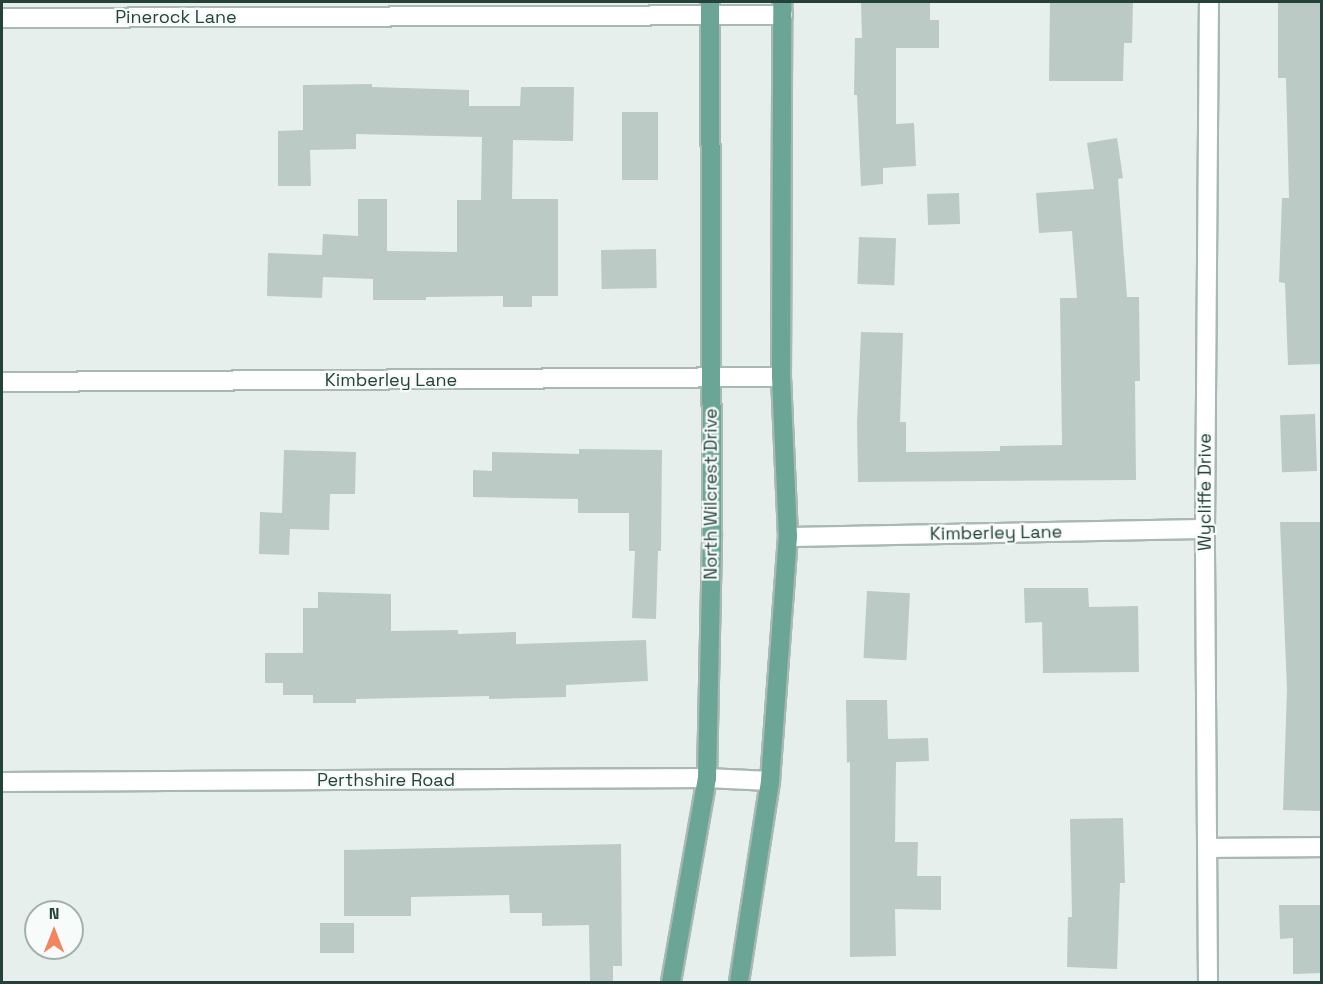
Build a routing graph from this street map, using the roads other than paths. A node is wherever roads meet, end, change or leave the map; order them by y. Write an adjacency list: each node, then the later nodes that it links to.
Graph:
1 (1209, 2): 8 (street, Wycliffe Drive)
2 (711, 8): 3 (street, Pinerock Lane); 4 (street, Pinerock Lane); 6 (main road, North Wilcrest Drive)
3 (782, 8): 5 (main road)
4 (2, 18)
5 (781, 377): 6 (street, Kimberley Lane); 9 (main road)
6 (711, 378): 7 (street, Kimberley Lane); 10 (main road, North Wilcrest Drive)
7 (2, 382)
8 (1205, 529): 9 (street, Kimberley Lane); 14 (street, Wycliffe Drive)
9 (788, 537): 11 (main road)
10 (707, 778): 11 (street, Perthshire Road); 12 (street, Perthshire Road); 15 (main road, North Wilcrest Drive)
11 (770, 781): 16 (main road)
12 (2, 782)
13 (1322, 847): 14 (street)
14 (1208, 848): 17 (street, Wycliffe Drive)
15 (671, 982)
16 (740, 982)
17 (1208, 982)

